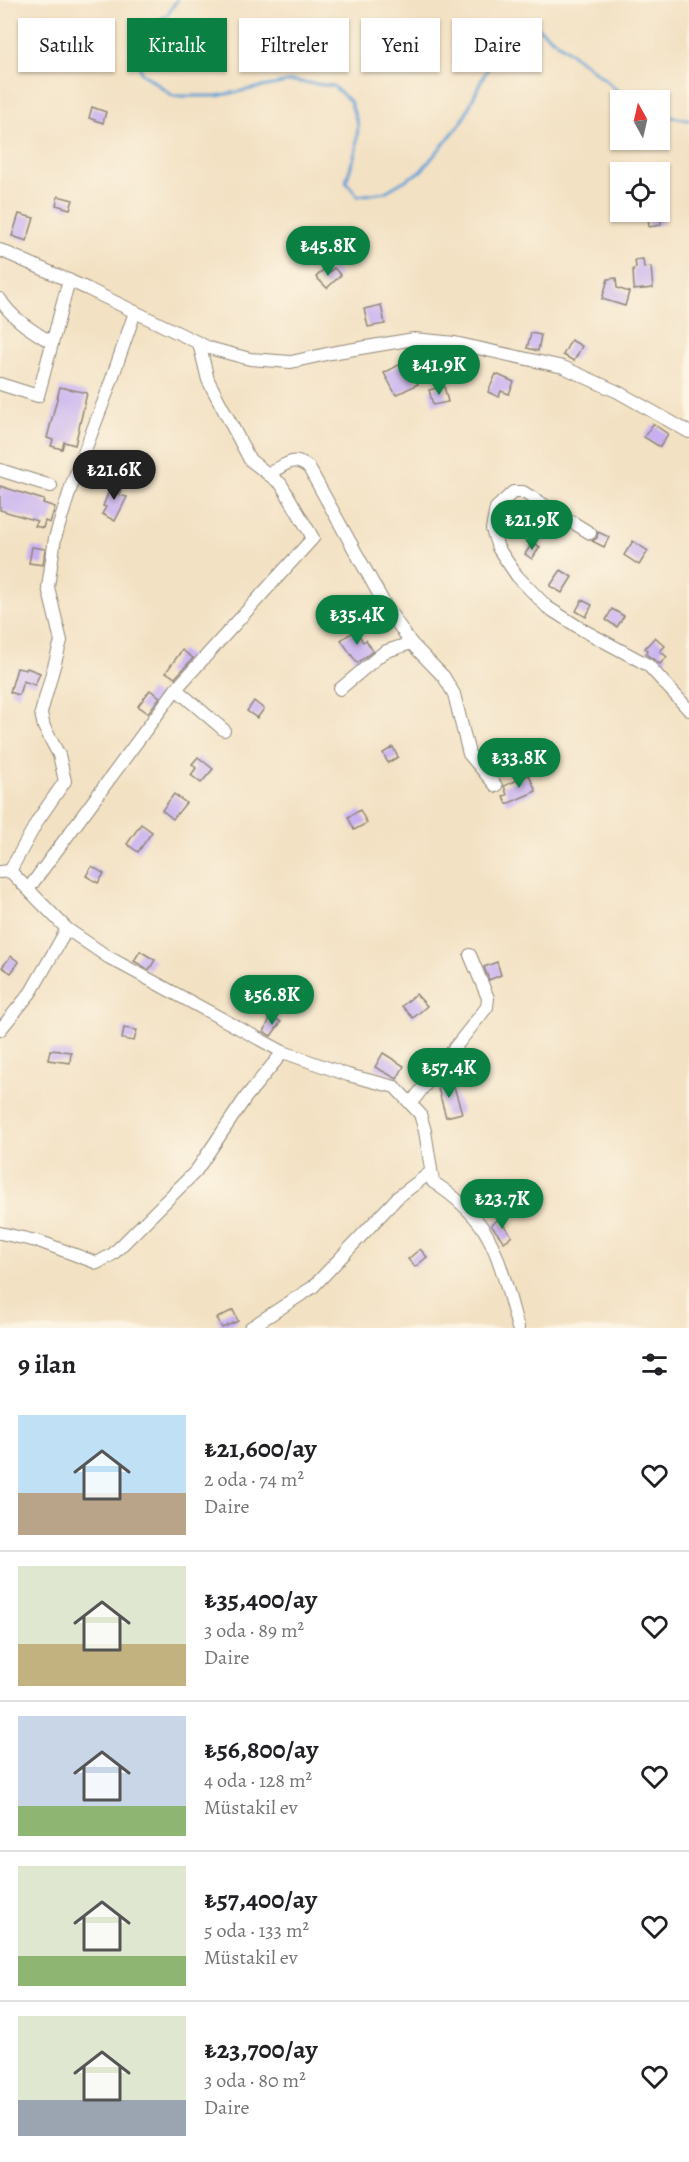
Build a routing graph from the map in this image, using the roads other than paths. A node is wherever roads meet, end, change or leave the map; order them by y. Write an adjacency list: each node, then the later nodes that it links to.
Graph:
1 (0, 250): 2 (street)
2 (69, 280): 4 (street); 5 (street)
3 (0, 299): 5 (street)
4 (135, 312): 6 (street); 19 (street)
5 (52, 343): 7 (street)
6 (199, 343): 8 (street); 10 (street)
7 (0, 384)
8 (689, 432)
9 (0, 470): 11 (street)
10 (268, 474): 13 (street); 14 (street)
11 (51, 486)
12 (590, 533): 16 (street)
13 (411, 643): 15 (street); 18 (street)
14 (176, 689): 17 (street); 20 (street)
15 (340, 689)
16 (689, 710)
17 (224, 730)
18 (496, 786)
19 (5, 871): 20 (street)
20 (29, 888): 21 (street)
21 (67, 929): 23 (street); 24 (street)
22 (470, 955): 25 (street)
23 (0, 1030)
24 (283, 1052): 25 (street); 27 (street)
25 (411, 1103): 26 (street)
26 (431, 1172): 28 (street); 29 (street)
27 (0, 1233)
28 (250, 1328)
29 (518, 1328)

